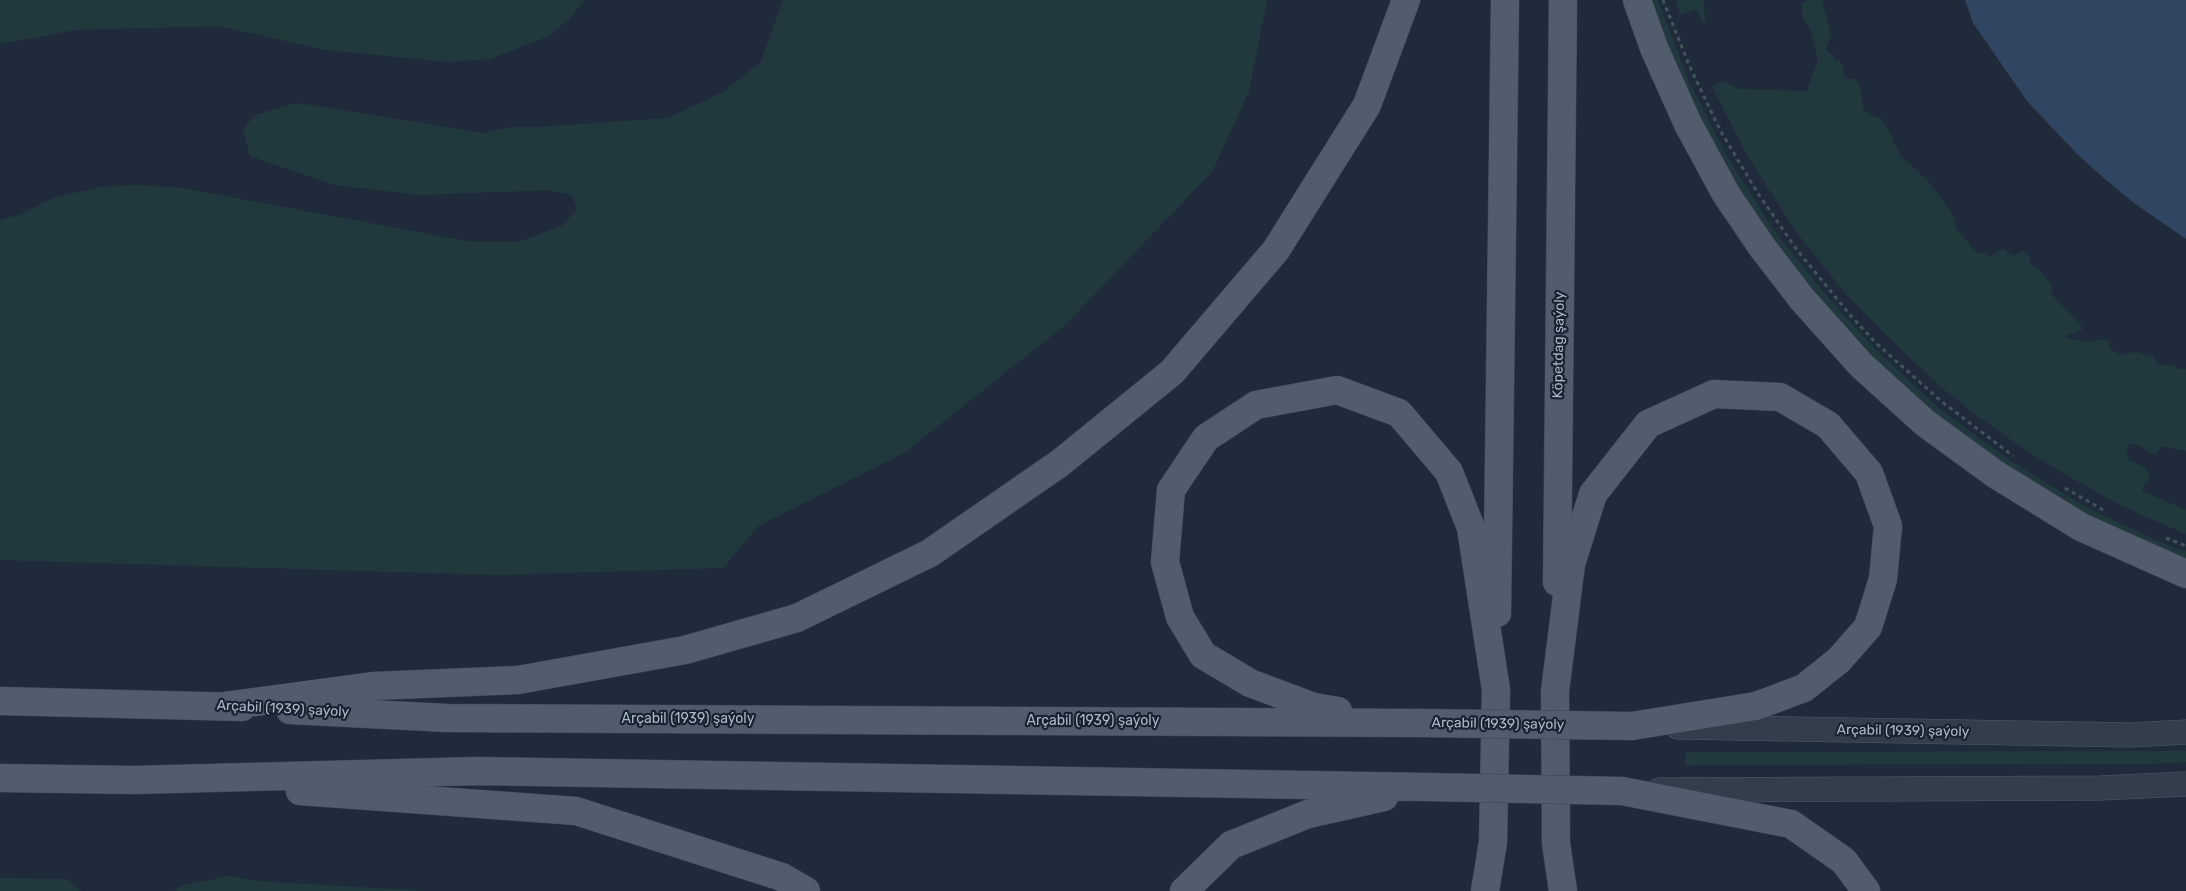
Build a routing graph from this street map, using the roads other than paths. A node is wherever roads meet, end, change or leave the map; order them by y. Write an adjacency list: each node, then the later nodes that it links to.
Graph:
1 (1406, 0): 9 (main road)
2 (1505, 0): 6 (main road)
3 (1563, 0): 7 (main road, Köpetdag şaýoly)
4 (1637, 0): 5 (main road)
5 (2186, 574)
6 (1496, 690): 10 (main road); 19 (main road)
7 (1555, 691): 11 (main road); 20 (main road)
8 (0, 701): 9 (main road, Arçabil (1939) şaýoly)
9 (225, 706): 10 (main road, Arçabil (1939) şaýoly)
10 (1421, 723): 11 (main road, Arçabil (1939) şaýoly, bridge)
11 (1632, 726): 12 (street, Arçabil (1939) şaýoly)
12 (2186, 732)
13 (0, 778): 14 (main road)
14 (134, 780): 16 (street); 17 (main road); 21 (main road)
15 (2186, 784): 18 (street)
16 (0, 785)
17 (1427, 787): 18 (main road, bridge); 22 (main road)
18 (1622, 791): 27 (main road)
19 (1493, 842): 23 (main road); 24 (main road)
20 (1556, 843): 25 (main road); 26 (main road)
21 (806, 891)
22 (1184, 891)
23 (1485, 891)
24 (1492, 891)
25 (1555, 891)
26 (1563, 891)
27 (1866, 891)

